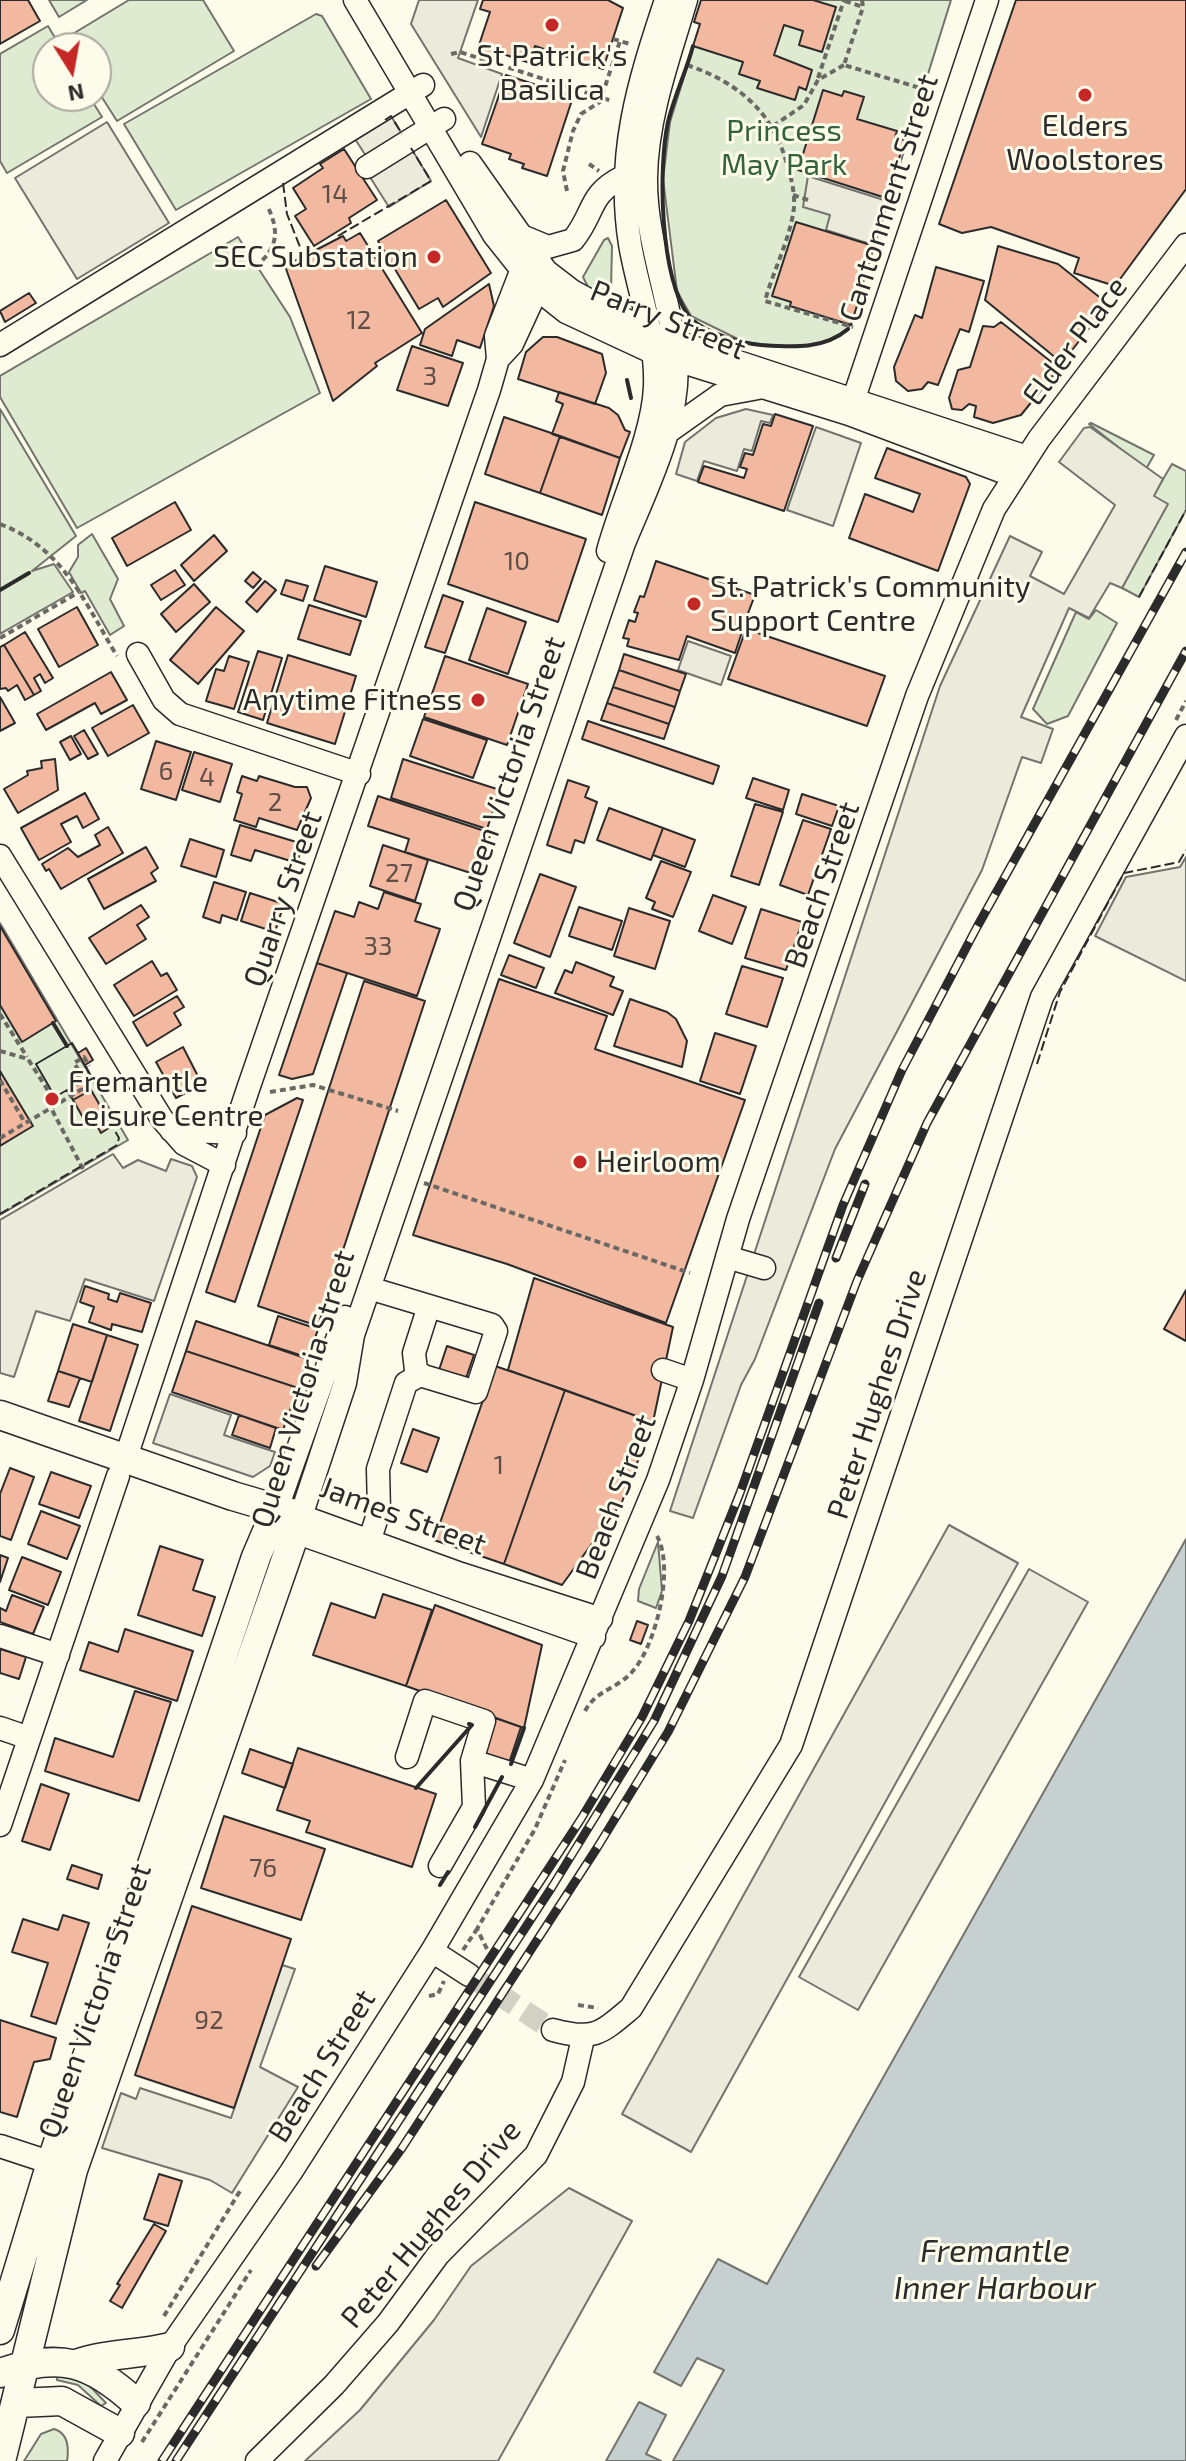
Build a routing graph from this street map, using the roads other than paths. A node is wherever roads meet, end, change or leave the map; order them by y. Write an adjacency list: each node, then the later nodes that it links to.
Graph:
1 (355, 0): 6 (street, Parry Street)
2 (373, 0): 6 (street, Parry Street)
3 (666, 0): 9 (street, Queen Victoria Street)
4 (686, 0): 15 (street, Queen Victoria Street)
5 (987, 0): 18 (street, Cantonment Street)
6 (418, 88): 7 (street, Parry Street); 14 (street)
7 (438, 123): 8 (street); 10 (street, Parry Street); 10 (street, Parry Street)
8 (367, 167)
9 (623, 177): 10 (street); 13 (street, Queen Victoria Street)
10 (522, 251): 12 (street, Parry Street); 16 (street, Quarry Street)
11 (1183, 255): 20 (street, Elder Place)
12 (542, 280): 13 (street, Parry Street); 16 (street, Quarry Street)
13 (652, 343): 15 (street, Parry Street); 39 (street, Queen Victoria Street)
14 (0, 345)
15 (675, 350): 17 (street, Parry Street); 18 (street, Parry Street); 19 (street, Queen Victoria Street)
16 (498, 359): 24 (street, Quarry Street)
17 (760, 388): 18 (street, Parry Street); 19 (street)
18 (852, 407): 20 (street, Parry Street); 21 (street, Parry Street)
19 (665, 434): 31 (street, Queen Victoria Street)
20 (1027, 457): 21 (street, Elder Place)
21 (1014, 476): 29 (street, Beach Street)
22 (129, 657): 24 (street)
23 (1186, 736): 54 (street, Peter Hughes Drive)
24 (359, 774): 27 (street, Quarry Street)
25 (0, 856): 26 (street)
26 (171, 1130): 27 (street); 28 (street)
27 (235, 1133): 28 (street, Quarry Street)
28 (224, 1165): 38 (street, Quarry Street)
29 (727, 1257): 30 (street); 35 (street, Beach Street)
30 (764, 1268)
31 (369, 1288): 32 (street); 39 (street, Queen Victoria Street)
32 (429, 1306): 34 (street); 34 (street)
33 (663, 1370): 35 (street)
34 (414, 1380): 40 (street)
35 (692, 1380): 41 (street, Beach Street)
36 (0, 1415): 38 (main road, James Street)
37 (0, 1435): 38 (main road, James Street)
38 (122, 1468): 39 (main road, James Street); 43 (street, Quarry Street)
39 (286, 1520): 40 (street, James Street); 41 (street, James Street); 56 (main road, Queen Victoria Street)
40 (370, 1539): 41 (street, James Street)
41 (597, 1628): 48 (street, Beach Street)
42 (0, 1636): 43 (street)
43 (58, 1655): 45 (street, Quarry Street)
44 (0, 1728): 45 (street)
45 (29, 1738): 49 (street, Quarry Street)
46 (407, 1757): 47 (street)
47 (472, 1761): 48 (street); 50 (street)
48 (532, 1780): 51 (street, Beach Street)
49 (0, 1825)
50 (440, 1866)
51 (432, 1951): 52 (street); 58 (street, Beach Street)
52 (469, 1975)
53 (553, 2030): 54 (street)
54 (583, 2038): 67 (street, Peter Hughes Drive)
55 (0, 2146): 56 (street)
56 (62, 2166): 57 (main road, Queen Victoria Street); 59 (main road, Queen Victoria Street)
57 (0, 2330)
58 (164, 2338): 60 (main road); 63 (street, Beach Street)
59 (28, 2363): 60 (main road); 61 (main road); 62 (main road, Queen Victoria Street)
60 (76, 2364): 63 (main road)
61 (0, 2373)
62 (18, 2403): 64 (main road); 65 (main road, Queen Victoria Street)
63 (136, 2403): 64 (street, Beach Street)
64 (129, 2440): 66 (street, Beach Street)
65 (1, 2461)
66 (105, 2461)
67 (257, 2461)

